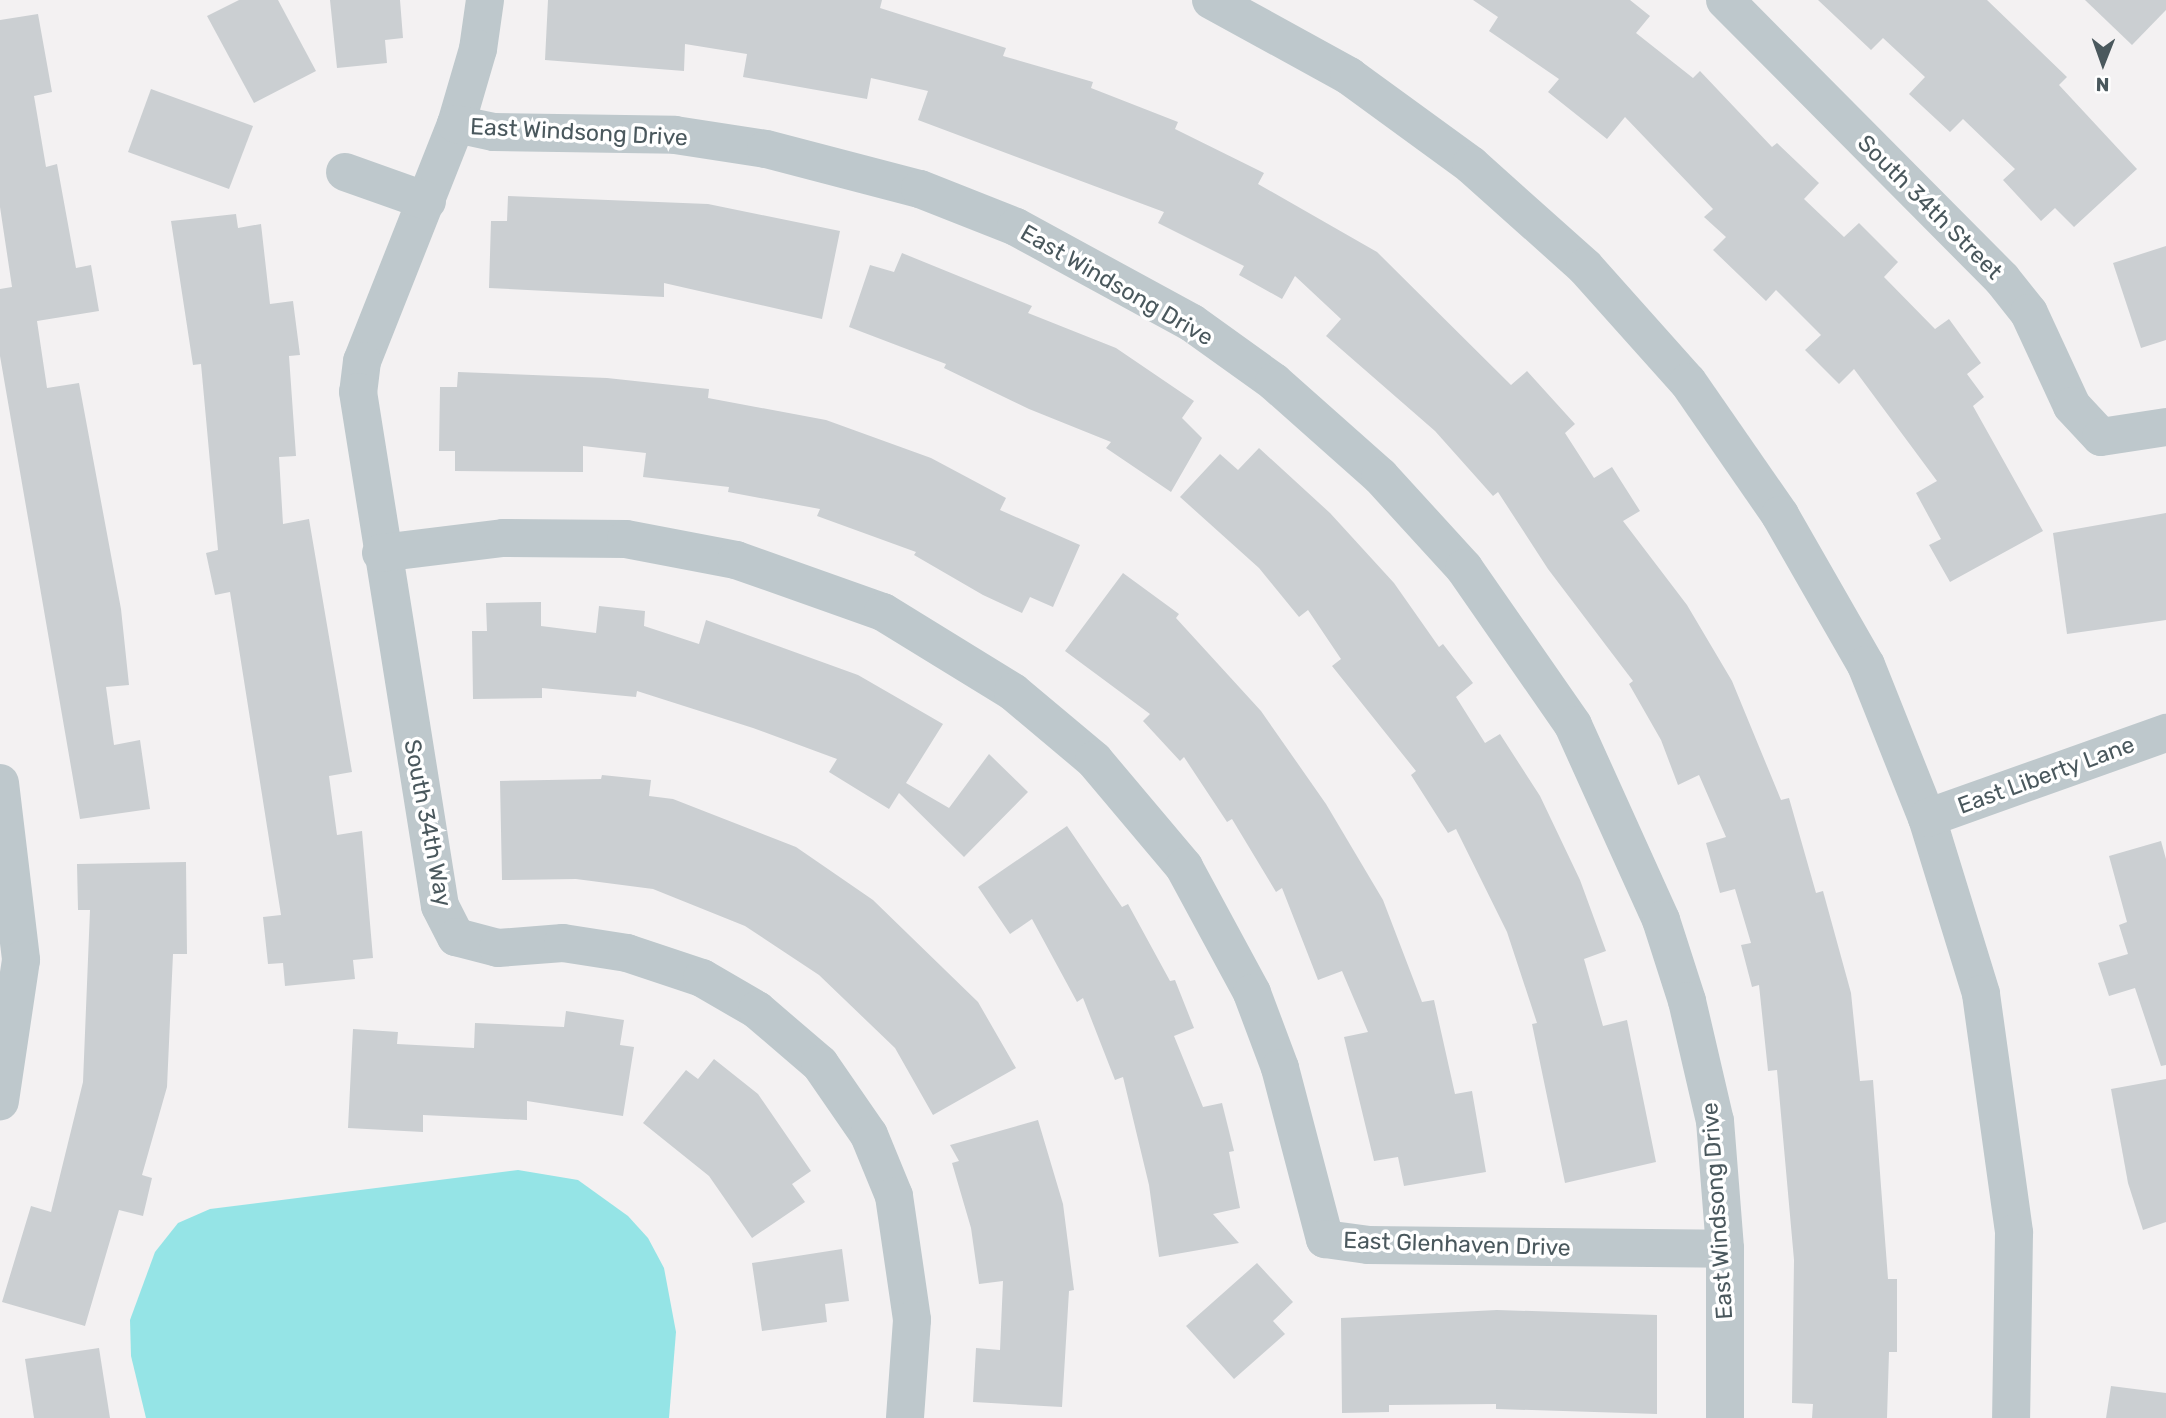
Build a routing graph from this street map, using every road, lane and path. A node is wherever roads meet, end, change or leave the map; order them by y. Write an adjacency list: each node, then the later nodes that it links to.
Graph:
1 (485, 0): 4 (street, South 34th Way)
2 (1211, 0): 11 (street)
3 (1725, 0): 7 (street, South 34th Street)
4 (456, 124): 6 (street, South 34th Way); 13 (street, East Windsong Drive)
5 (345, 172): 6 (street)
6 (427, 201): 8 (street, South 34th Way)
7 (2166, 427)
8 (381, 553): 13 (street, East Glenhaven Drive); 14 (street, South 34th Way)
9 (2166, 733): 11 (street, East Liberty Lane)
10 (0, 783): 12 (street)
11 (1927, 818): 16 (street)
12 (0, 1101)
13 (1725, 1250): 15 (street, East Windsong Drive)
14 (905, 1418)
15 (1726, 1418)
16 (2011, 1418)

